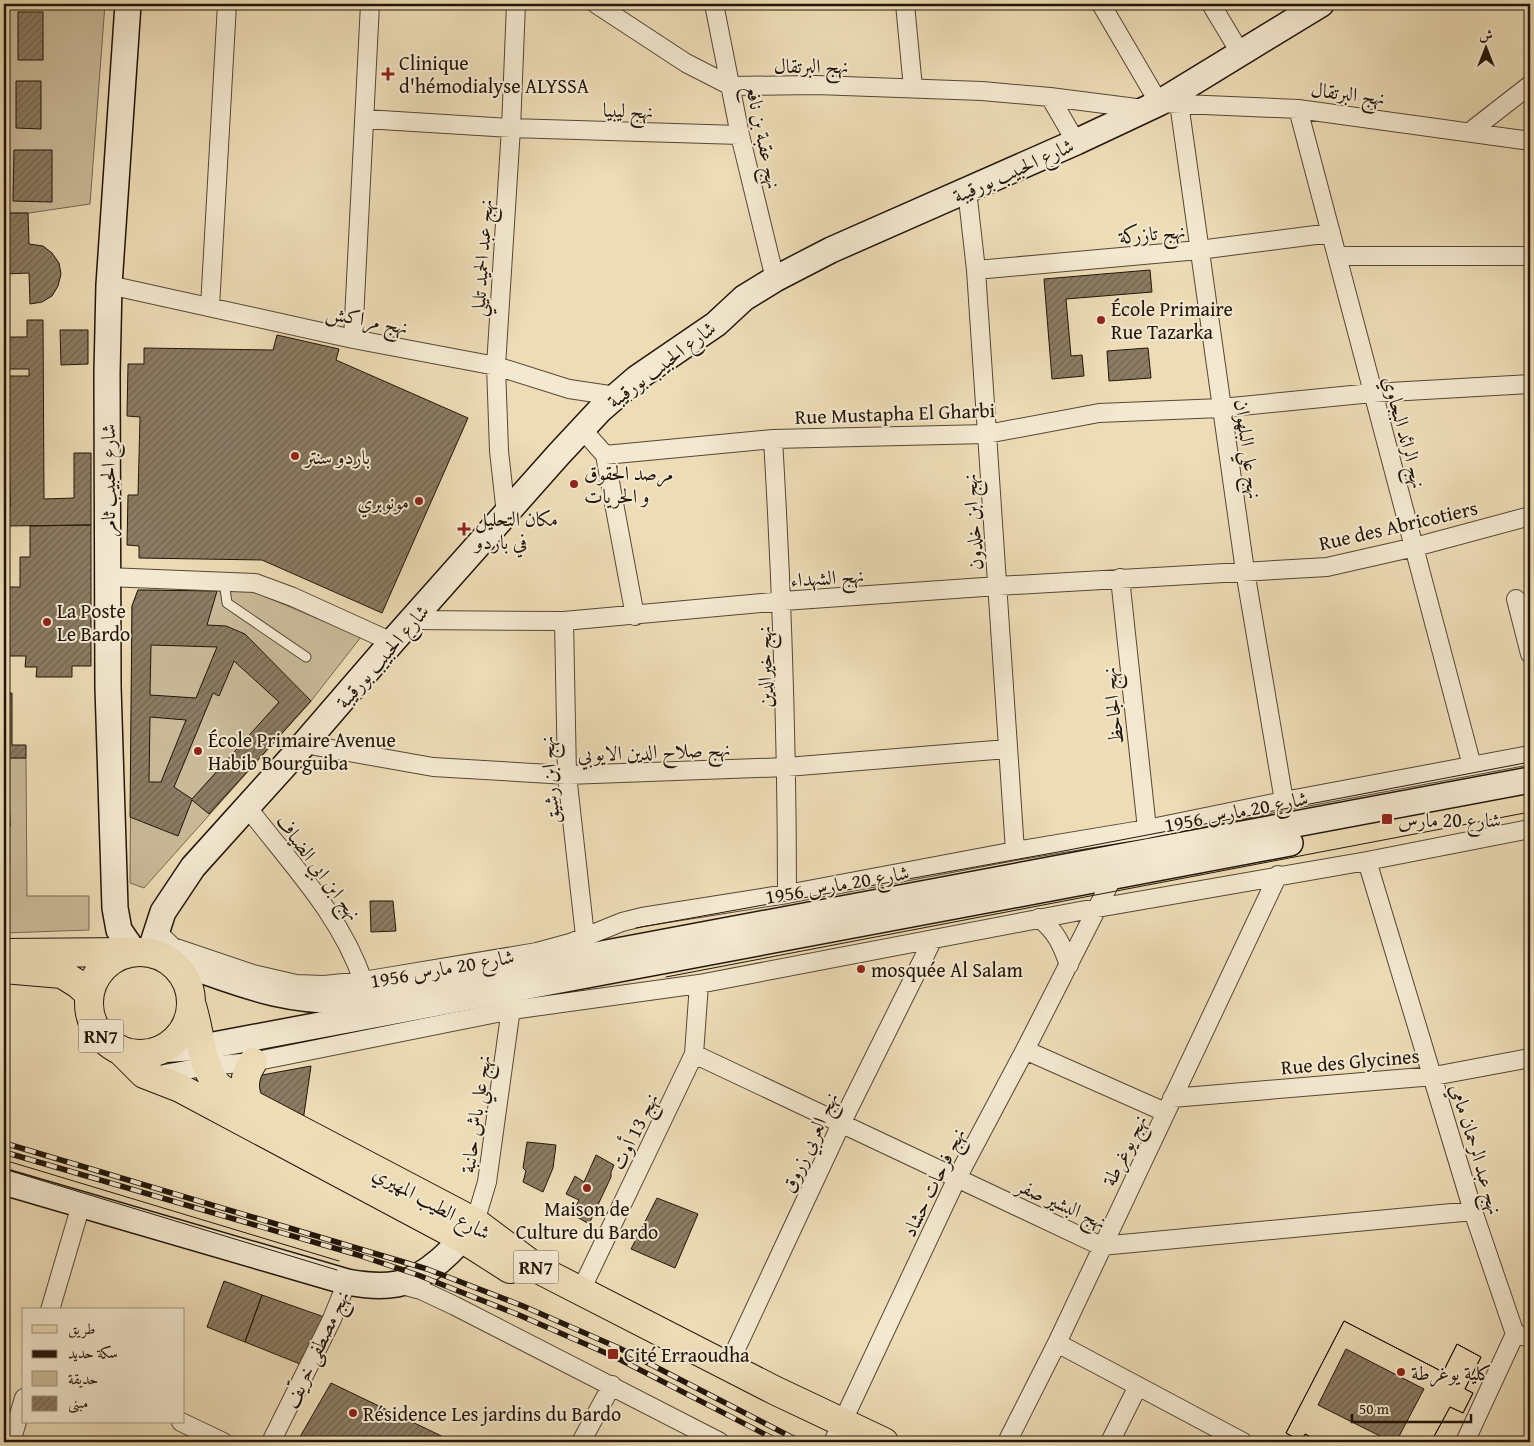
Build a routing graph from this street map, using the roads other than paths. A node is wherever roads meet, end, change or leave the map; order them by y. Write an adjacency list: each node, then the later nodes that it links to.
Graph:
1 (128, 4): 31 (main road, شارع الحبيب ثامر)
2 (227, 4): 32 (street)
3 (370, 4): 18 (street)
4 (516, 4): 19 (street, نهج عبد الحميد تليلي)
5 (596, 4): 13 (street, نهج البرتقال)
6 (714, 4): 13 (street, نهج عقبة بن نافع)
7 (904, 4): 14 (street)
8 (1101, 4): 16 (street)
9 (1211, 4): 11 (street)
10 (1321, 4): 11 (main road, شارع الحبيب بورقيبة)
11 (1241, 54): 16 (main road, شارع الحبيب بورقيبة)
12 (1530, 85): 20 (street)
13 (730, 86): 14 (street, نهج البرتقال); 21 (street, نهج عقبة بن نافع)
14 (913, 88): 15 (street, نهج البرتقال)
15 (1050, 97): 16 (street, نهج البرتقال); 23 (street)
16 (1160, 105): 17 (street, نهج البرتقال); 23 (main road, شارع الحبيب بورقيبة); 26 (street, نهج علي البلهوان)
17 (1298, 109): 20 (street, نهج البرتقال); 25 (street, نهج الرائد البجاوي)
18 (365, 119): 19 (street, نهج ليبيا); 33 (street)
19 (511, 128): 21 (street, نهج ليبيا); 34 (street, نهج عبد الحميد تليلي)
20 (1471, 131): 22 (street, نهج البرتقال)
21 (740, 135): 30 (street, نهج عقبة بن نافع)
22 (1530, 140)
23 (1076, 142): 24 (main road, شارع الحبيب بورقيبة)
24 (968, 190): 29 (street, نهج ابن خلدون); 30 (main road, شارع الحبيب بورقيبة)
25 (1331, 233): 26 (street, نهج تازركة); 27 (street, نهج الرائد البجاوي)
26 (1199, 250): 29 (street, نهج تازركة); 38 (street, نهج علي البلهوان)
27 (1337, 256): 28 (street); 36 (street, نهج الرائد البجاوي)
28 (1530, 256)
29 (976, 270): 40 (street, نهج ابن خلدون)
30 (775, 279): 37 (main road, شارع الحبيب بورقيبة)
31 (110, 285): 32 (street, نهج مراكش); 47 (main road, شارع الحبيب ثامر)
32 (210, 307): 33 (street, نهج مراكش)
33 (353, 339): 34 (street, نهج مراكش)
34 (496, 366): 37 (street, نهج مراكش); 43 (street, نهج عبد الحميد تليلي)
35 (1530, 384): 36 (street, Rue Mustapha El Gharbi)
36 (1372, 393): 38 (street, Rue Mustapha El Gharbi); 45 (street, نهج الرائد البجاوي)
37 (616, 396): 39 (main road, شارع الحبيب بورقيبة)
38 (1221, 408): 40 (street, Rue Mustapha El Gharbi); 46 (street, نهج علي البلهوان)
39 (582, 429): 42 (street); 43 (main road, شارع الحبيب بورقيبة)
40 (987, 434): 41 (street, Rue Mustapha El Gharbi); 50 (street, نهج ابن خلدون)
41 (773, 440): 42 (street, Rue Mustapha El Gharbi); 52 (street, نهج خيرالدين)
42 (605, 455): 53 (street)
43 (506, 514): 54 (main road, شارع الحبيب بورقيبة)
44 (1530, 516): 45 (street, Rue des Abricotiers)
45 (1415, 547): 46 (street, Rue des Abricotiers); 62 (street, نهج الرائد البجاوي)
46 (1245, 571): 48 (street, نهج الشهداء); 67 (street, نهج علي البلهوان)
47 (107, 577): 49 (street); 81 (main road, شارع الحبيب ثامر)
48 (1120, 578): 50 (street, نهج الشهداء); 69 (street, نهج الجاحظ)
49 (224, 581): 56 (street); 58 (lane)
50 (998, 586): 52 (street, نهج الشهداء); 60 (street, نهج ابن خلدون)
51 (1516, 599): 57 (street)
52 (783, 601): 53 (street, نهج الشهداء); 63 (street, نهج خيرالدين)
53 (635, 616): 55 (street, نهج الشهداء)
54 (413, 620): 55 (street, نهج الشهداء); 56 (main road, شارع الحبيب بورقيبة)
55 (564, 621): 64 (street, نهج ابن رشيق)
56 (392, 642): 59 (main road, شارع الحبيب بورقيبة)
57 (1530, 654)
58 (306, 658)
59 (304, 744): 64 (street, نهج صلاح الدين الايوبي); 68 (main road, شارع الحبيب بورقيبة)
60 (1007, 749): 63 (street, نهج صلاح الدين الايوبي); 72 (street, نهج ابن خلدون)
61 (1530, 755): 62 (street, شارع 20 مارس 1956)
62 (1472, 766): 67 (street, شارع 20 مارس 1956)
63 (787, 767): 64 (street, نهج صلاح الدين الايوبي); 76 (street, نهج خيرالدين)
64 (567, 775): 79 (street, نهج ابن رشيق)
65 (1530, 780): 71 (main road, شارع 20 مارس 1956)
66 (1530, 797): 71 (main road, شارع 20 مارس 1956)
67 (1284, 801): 69 (street, شارع 20 مارس 1956)
68 (248, 808): 81 (main road, شارع الحبيب بورقيبة); 85 (street, نهج ابن ابي الضياف)
69 (1147, 829): 72 (street, شارع 20 مارس 1956)
70 (1530, 829): 73 (street, شارع 20 مارس 1956)
71 (1274, 837): 74 (main road, شارع 20 مارس 1956)
72 (1015, 851): 76 (street, شارع 20 مارس 1956)
73 (1368, 861): 75 (street, شارع 20 مارس 1956); 98 (street, نهج عبد الرحمان مامي)
74 (1118, 865): 77 (street, نهج فرحات حشاد); 87 (main road, شارع 20 مارس 1956)
75 (1278, 875): 77 (street, شارع 20 مارس 1956); 100 (street, نهج يوغرطة)
76 (787, 894): 79 (street, شارع 20 مارس 1956)
77 (1096, 908): 78 (street, شارع 20 مارس 1956); 83 (street, نهج فرحات حشاد)
78 (1039, 918): 80 (street, شارع 20 مارس 1956); 83 (street)
79 (585, 936): 85 (street, شارع 20 مارس 1956)
80 (933, 939): 86 (street, شارع 20 مارس 1956); 101 (street, نهج العربي زروق)
81 (150, 948): 82 (main road); 85 (street, شارع 20 مارس 1956); 87 (main road, شارع 20 مارس 1956); 88 (main road, RN7); 89 (main road, RN7)
82 (4, 953)
83 (1069, 965): 92 (street, نهج فرحات حشاد)
84 (4, 968): 88 (main road, RN7)
85 (363, 982)
86 (699, 984): 87 (street, شارع 20 مارس 1956); 93 (street, نهج 13 أوت)
87 (508, 990): 94 (main road, شارع 20 مارس 1956); 96 (street, شارع 20 مارس 1956); 106 (street, نهج علي باش حانبة)
88 (89, 994): 90 (main road, RN7)
89 (191, 1003): 91 (main road, RN7); 94 (main road, شارع الطيب المهيري / RN7)
90 (119, 1049): 91 (main road, RN7); 97 (main road, شارع الطيب المهيري / RN7)
91 (159, 1050): 94 (main road, شارع 20 مارس 1956)
92 (1025, 1050): 100 (street, Rue des Glycines); 102 (street, نهج فرحات حشاد)
93 (694, 1054): 101 (street, نهج البشير صفر); 110 (street, نهج 13 أوت)
94 (205, 1057): 96 (street, شارع 20 مارس 1956); 97 (street); 99 (main road, شارع الطيب المهيري / RN7)
95 (1530, 1058): 98 (street, Rue des Glycines)
96 (253, 1062): 99 (main road)
97 (148, 1076): 106 (main road, شارع الطيب المهيري / RN7)
98 (1434, 1076): 100 (street, Rue des Glycines); 105 (street, نهج عبد الرحمان مامي)
99 (251, 1105): 106 (main road, شارع الطيب المهيري / RN7)
100 (1169, 1105): 107 (street, نهج يوغرطة)
101 (842, 1122): 102 (street, نهج البشير صفر); 114 (street, نهج العربي زروق)
102 (957, 1178): 107 (street, نهج البشير صفر); 119 (street, نهج فرحات حشاد)
103 (4, 1182): 104 (main road)
104 (81, 1205): 108 (main road); 111 (street)
105 (1473, 1210): 107 (street, نهج البشير صفر); 112 (street, نهج عبد الرحمان مامي)
106 (469, 1230): 109 (main road); 110 (main road, شارع الطيب المهيري / RN7); 119 (main road, شارع الطيب المهيري / RN7)
107 (1101, 1246): 113 (street, نهج يوغرطة)
108 (347, 1282): 109 (main road); 122 (street, نهج مصطفى خريّف)
109 (397, 1284): 115 (street)
110 (581, 1290): 114 (main road, شارع الطيب المهيري / RN7)
111 (51, 1308)
112 (1523, 1336): 129 (street, نهج عبد الرحمان مامي)
113 (1057, 1343): 116 (street); 126 (street, نهج يوغرطة)
114 (728, 1366): 119 (main road, شارع الطيب المهيري / RN7)
115 (612, 1385): 123 (street); 124 (street)
116 (1138, 1386): 127 (street); 128 (street)
117 (22, 1405): 120 (street)
118 (185, 1424): 121 (street)
119 (838, 1437): 125 (main road, شارع الطيب المهيري / RN7)
120 (11, 1442)
121 (223, 1442)
122 (271, 1442)
123 (581, 1442)
124 (720, 1442)
125 (884, 1442)
126 (1007, 1442)
127 (1110, 1442)
128 (1244, 1442)
129 (1465, 1442)

